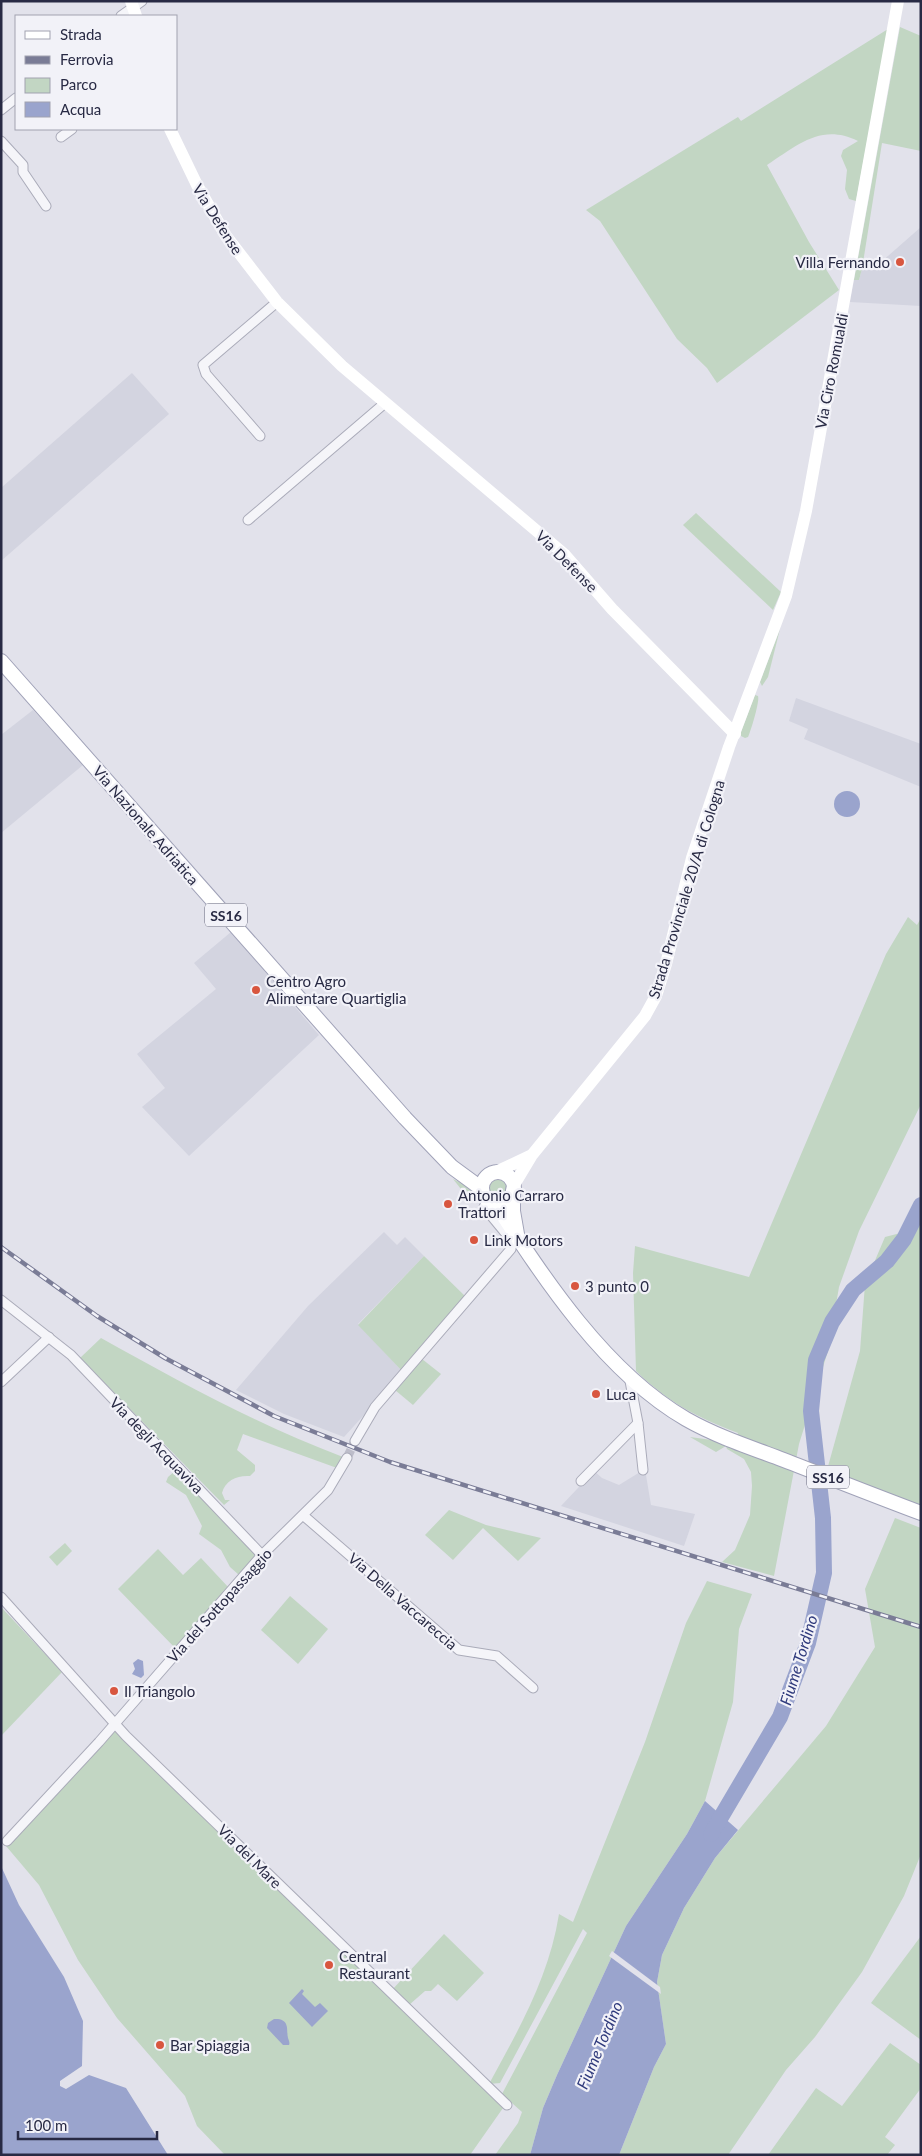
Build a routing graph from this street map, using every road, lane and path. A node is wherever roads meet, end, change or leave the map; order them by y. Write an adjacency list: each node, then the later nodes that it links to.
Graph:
1 (898, 1): 16 (main road, Via Ciro Romualdi)
2 (136, 6): 3 (street)
3 (123, 15)
4 (15, 99): 5 (street)
5 (1, 110)
6 (71, 130): 8 (street)
7 (170, 130): 11 (main road, Via Defense)
8 (61, 137)
9 (1, 141): 10 (street)
10 (46, 206)
11 (277, 302): 12 (main road, Via Defense); 13 (street)
12 (385, 403): 14 (street); 16 (main road, Via Defense)
13 (260, 436)
14 (248, 520)
15 (1, 661): 18 (main road, Via Nazionale Adriatica / SS16)
16 (735, 734): 17 (main road, Strada Provinciale 20/A di Cologna)
17 (532, 1155): 19 (main road, Strada Provinciale 20/A di Cologna); 20 (main road, Strada Provinciale 20/A di Cologna)
18 (452, 1167): 19 (main road); 21 (main road, Via Nazionale Adriatica / SS16)
19 (493, 1173): 20 (main road); 21 (main road)
20 (514, 1188): 21 (main road); 22 (main road, Via Nazionale Adriatica / SS16)
21 (488, 1197): 22 (main road, Via Nazionale Adriatica / SS16); 28 (street)
22 (518, 1239): 25 (main road, Via Nazionale Adriatica / SS16)
23 (1, 1300): 24 (street, Via degli Acquaviva)
24 (49, 1337): 26 (street); 34 (street, Via degli Acquaviva)
25 (633, 1380): 27 (street); 32 (main road, Via Nazionale Adriatica / SS16)
26 (1, 1382)
27 (638, 1423): 30 (street); 31 (street)
28 (354, 1441)
29 (348, 1458): 33 (street, Via del Sottopassaggio)
30 (644, 1470)
31 (581, 1481)
32 (921, 1514)
33 (304, 1516): 34 (street, Via del Sottopassaggio); 36 (street, Via Della Vaccareccia)
34 (262, 1555): 37 (street, Via del Sottopassaggio)
35 (1, 1598): 37 (street, Via del Mare)
36 (533, 1688)
37 (114, 1724): 38 (street, Via del Sottopassaggio); 39 (street, Via del Mare)
38 (8, 1841)
39 (507, 2105)

